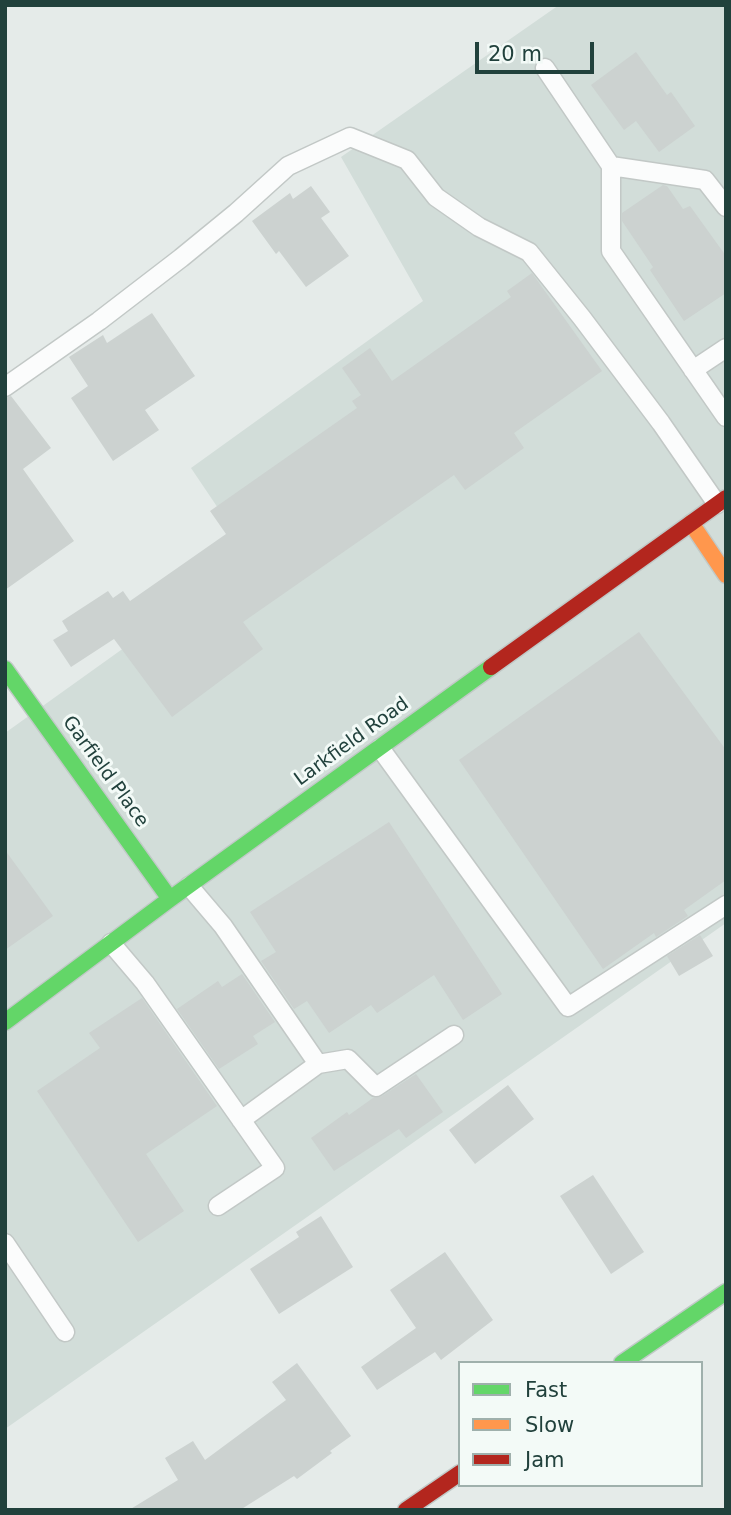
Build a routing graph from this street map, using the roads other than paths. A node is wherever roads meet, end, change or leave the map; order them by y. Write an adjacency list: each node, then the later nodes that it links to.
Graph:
1 (545, 68): 2 (lane)
2 (611, 166): 3 (lane); 5 (lane)
3 (726, 207)
4 (726, 348): 5 (lane)
5 (693, 370): 7 (lane)
6 (5, 387): 8 (lane)
7 (726, 417)
8 (721, 501): 9 (main road, Larkfield Road)
9 (691, 523): 10 (main road); 12 (main road, Larkfield Road)
10 (726, 575)
11 (5, 669): 14 (main road, Garfield Place)
12 (380, 748): 13 (main road, Larkfield Road); 15 (lane)
13 (189, 886): 14 (main road, Larkfield Road); 19 (lane)
14 (170, 899): 16 (main road, Larkfield Road)
15 (726, 905)
16 (111, 943): 17 (main road, Larkfield Road); 20 (lane)
17 (5, 1022)
18 (454, 1035): 19 (lane)
19 (318, 1064): 20 (lane)
20 (241, 1120): 21 (lane)
21 (218, 1206)
22 (5, 1243): 24 (lane)
23 (726, 1292): 25 (main road)
24 (65, 1332)
25 (625, 1361)
26 (458, 1474): 27 (main road)
27 (406, 1510)

